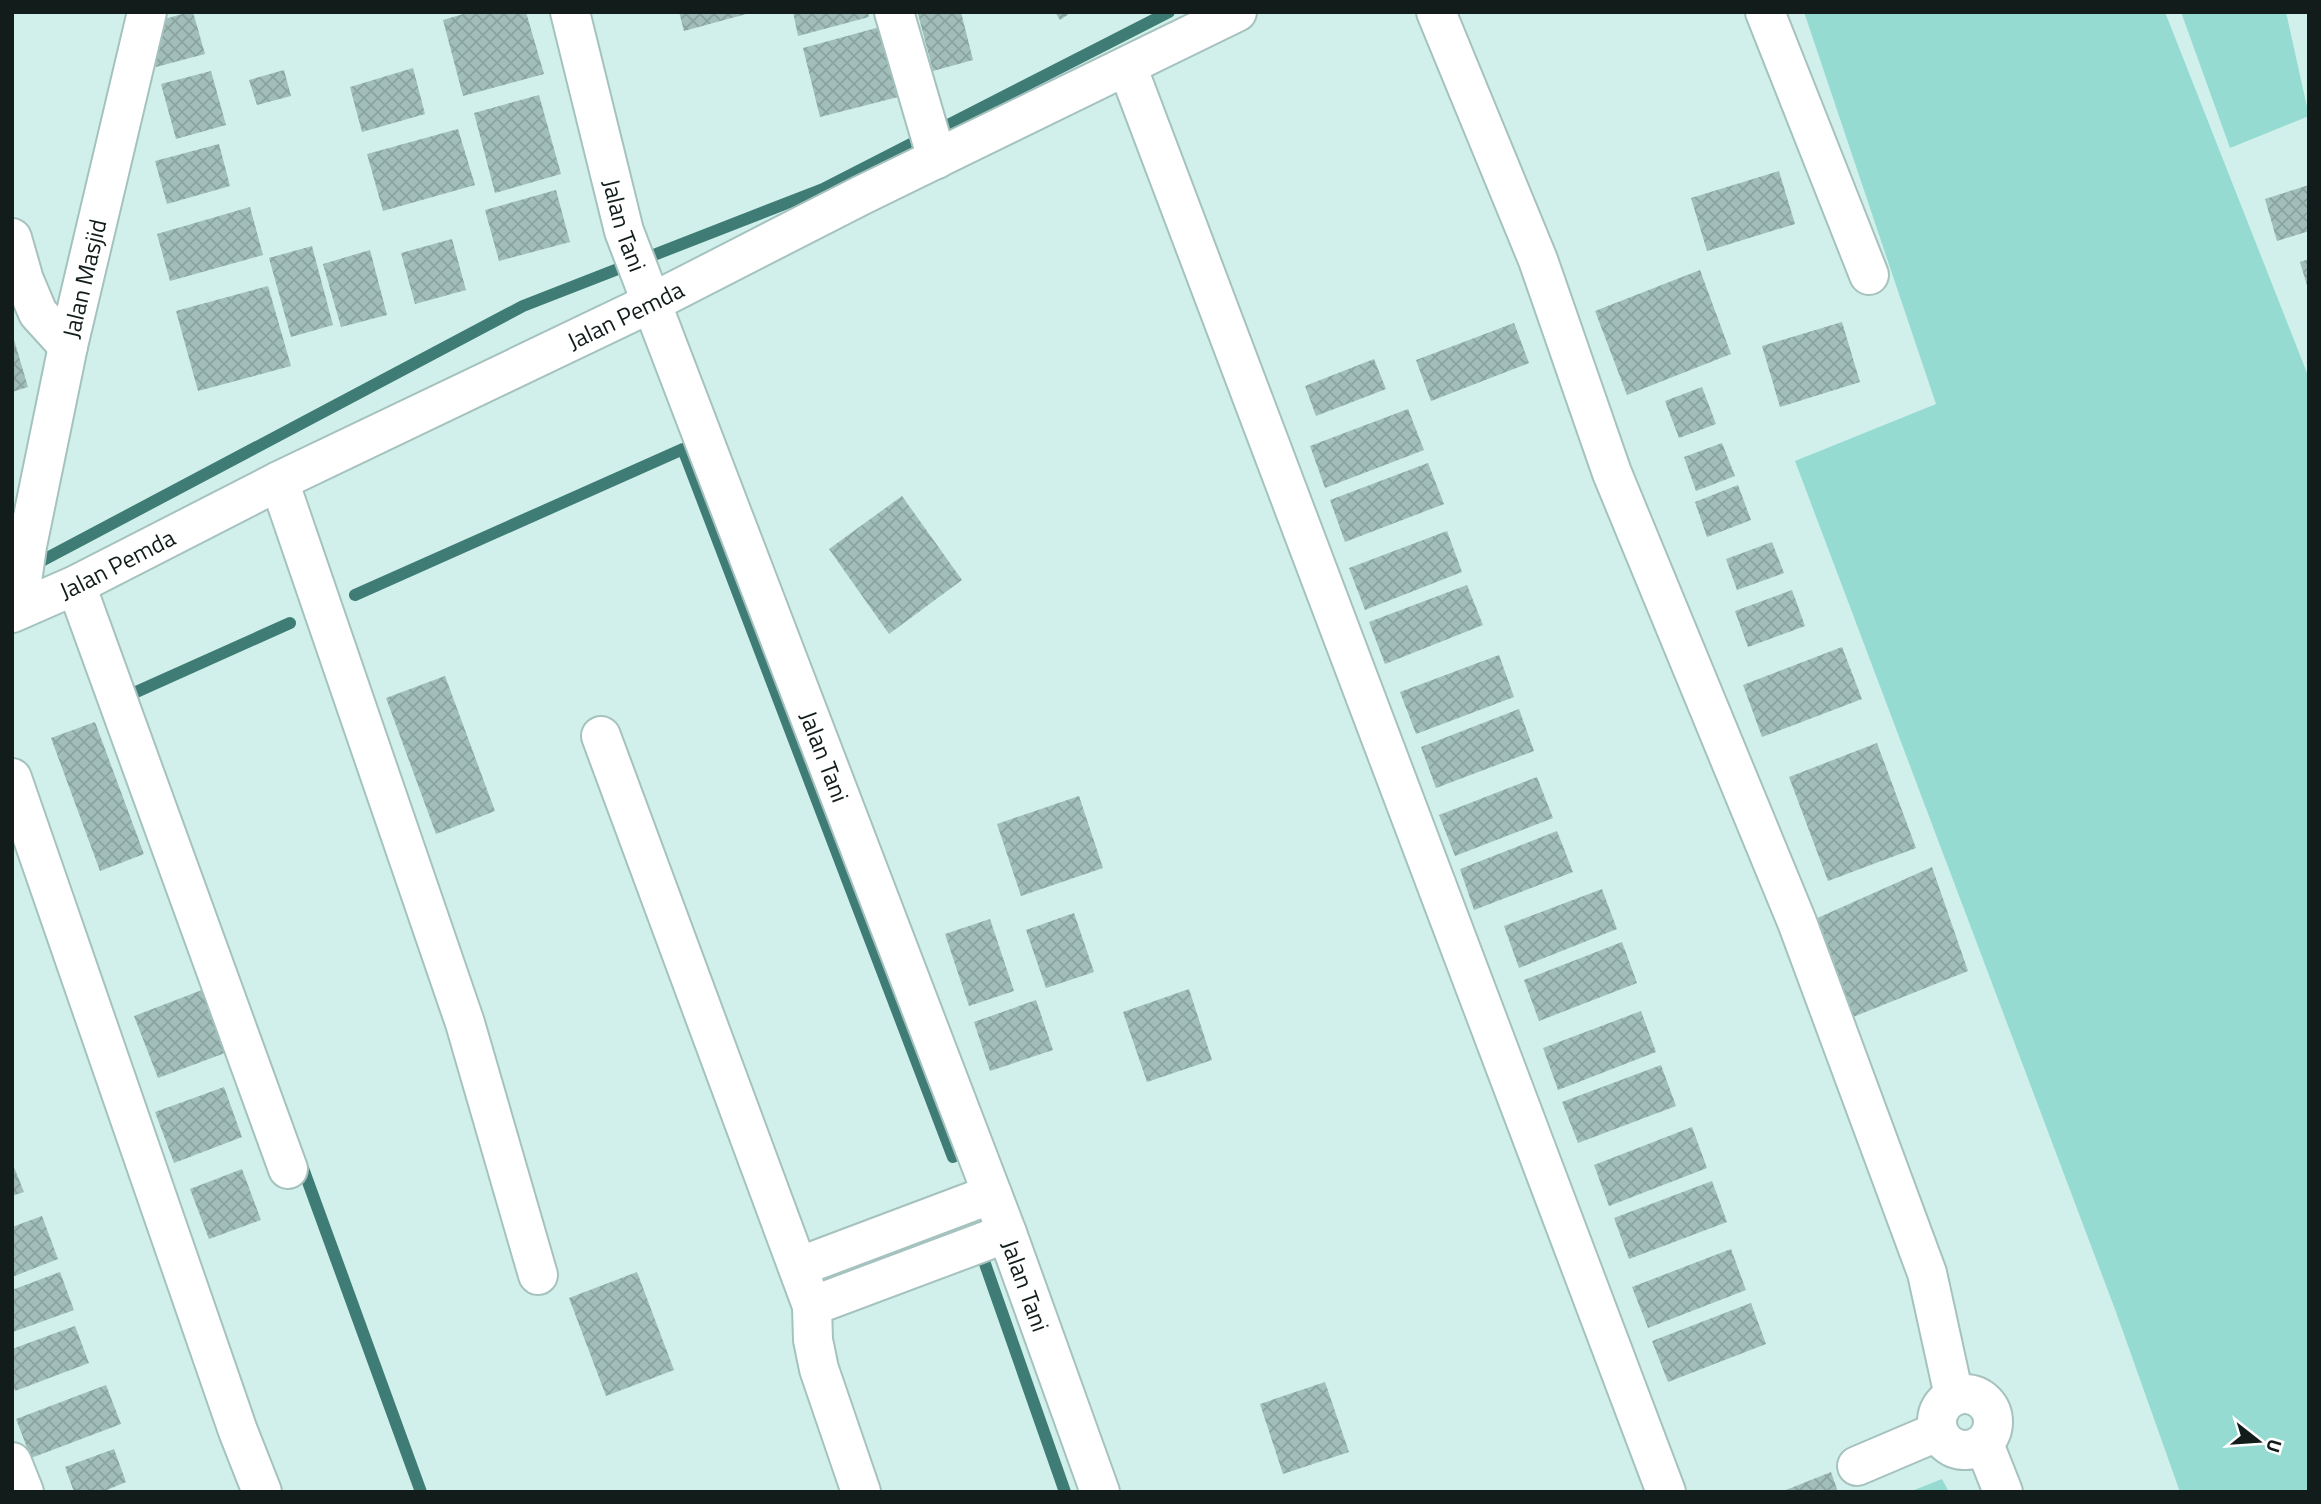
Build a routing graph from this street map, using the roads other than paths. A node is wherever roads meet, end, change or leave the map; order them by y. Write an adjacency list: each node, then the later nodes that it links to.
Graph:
1 (147, 12): 12 (street, Jalan Masjid)
2 (570, 12): 11 (street, Jalan Tani)
3 (894, 12): 8 (street)
4 (1237, 12): 7 (street, Jalan Pemda)
5 (1436, 12): 28 (street)
6 (1765, 12): 10 (street)
7 (1127, 66): 8 (street, Jalan Pemda); 37 (street)
8 (937, 159): 11 (street, Jalan Pemda)
9 (12, 238): 12 (street)
10 (1869, 275)
11 (649, 290): 13 (street, Jalan Pemda); 19 (street, Jalan Tani)
12 (68, 346): 15 (street, Jalan Masjid)
13 (279, 481): 14 (street, Jalan Pemda); 25 (street)
14 (76, 585): 15 (street, Jalan Pemda); 18 (street)
15 (17, 607)
16 (601, 736): 24 (street)
17 (12, 778): 34 (street)
18 (288, 1169)
19 (992, 1194): 20 (street); 21 (street, Jalan Tani)
20 (931, 1217): 22 (street); 23 (street)
21 (1007, 1233): 23 (street); 36 (street, Jalan Tani)
22 (863, 1243): 24 (street); 26 (street)
23 (945, 1256): 26 (street)
24 (798, 1268): 27 (street)
25 (538, 1275)
26 (877, 1282): 27 (street)
27 (813, 1306): 35 (street)
28 (1954, 1396): 29 (street); 30 (street)
29 (1937, 1432): 30 (street); 32 (street)
30 (1984, 1444): 38 (street)
31 (12, 1462): 33 (street)
32 (1857, 1466)
33 (23, 1492)
34 (262, 1492)
35 (860, 1492)
36 (1100, 1492)
37 (1667, 1492)
38 (2003, 1492)

